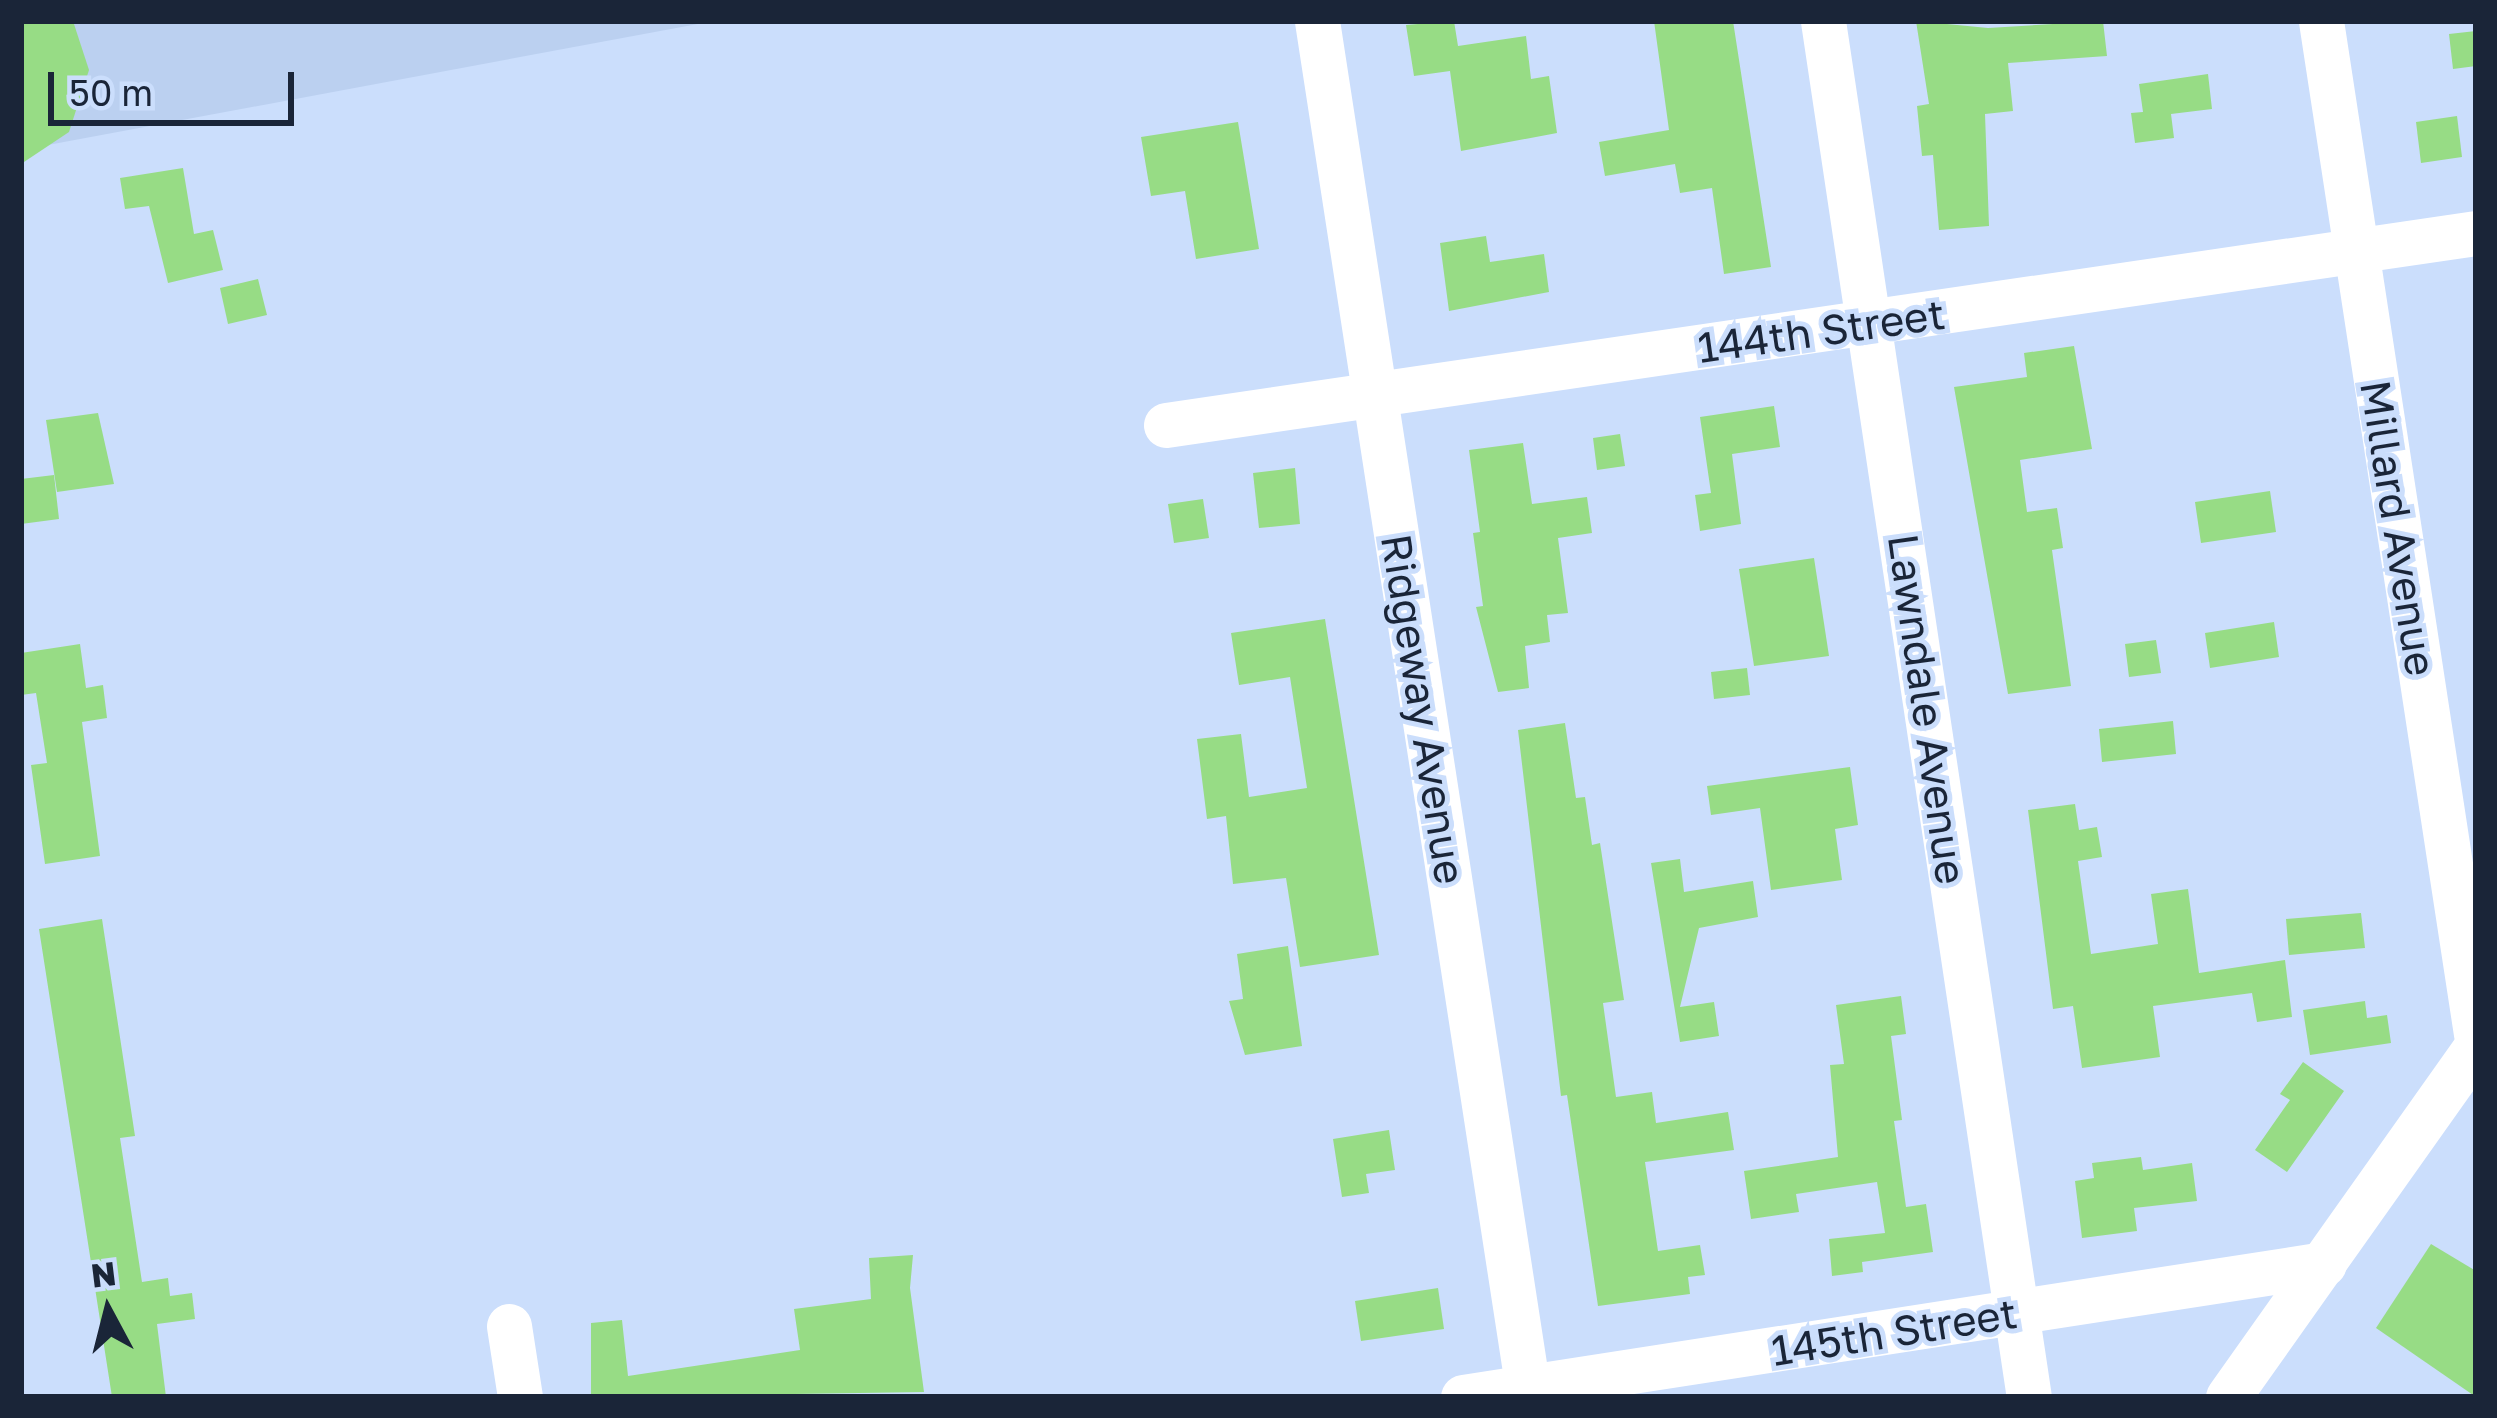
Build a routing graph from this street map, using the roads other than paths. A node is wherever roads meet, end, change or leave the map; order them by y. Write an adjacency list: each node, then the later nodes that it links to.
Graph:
1 (1317, 21): 7 (street, Ridgeway Avenue)
2 (1823, 21): 6 (street, Lawndale Avenue)
3 (2321, 21): 5 (street, Millard Avenue)
4 (2476, 233): 5 (street, 144th Street)
5 (2357, 250): 6 (street, 144th Street); 9 (street, Millard Avenue)
6 (1872, 322): 7 (street, 144th Street); 12 (street, Lawndale Avenue)
7 (1377, 397): 8 (street, 144th Street); 14 (street, Ridgeway Avenue)
8 (1166, 425)
9 (2476, 1034)
10 (2476, 1047): 11 (street)
11 (2324, 1264): 12 (street, 145th Street); 18 (street)
12 (2016, 1313): 14 (street, 145th Street); 17 (street, Lawndale Avenue)
13 (509, 1326): 15 (street)
14 (1529, 1392): 16 (street, 145th Street)
15 (520, 1397)
16 (1463, 1397)
17 (2029, 1397)
18 (2228, 1397)

